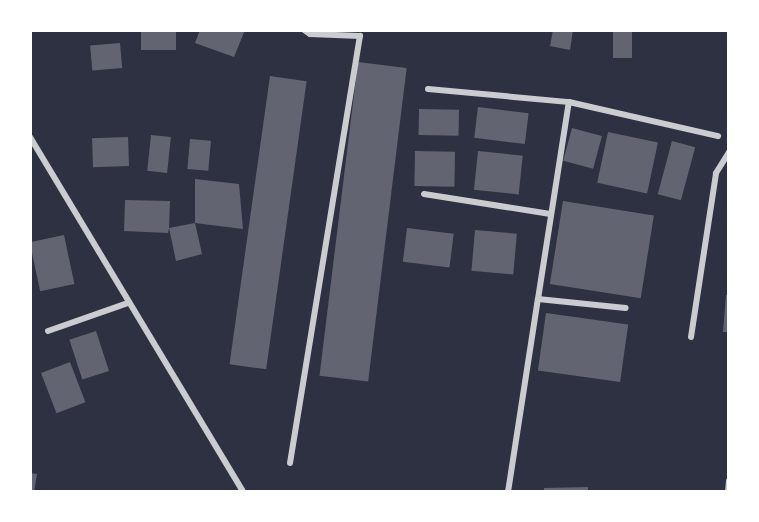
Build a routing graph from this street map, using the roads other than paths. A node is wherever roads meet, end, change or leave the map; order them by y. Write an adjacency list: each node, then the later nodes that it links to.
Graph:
1 (304, 30): 14 (street)
2 (428, 89): 3 (street)
3 (569, 102): 4 (street); 8 (street)
4 (718, 136)
5 (30, 137): 10 (street)
6 (729, 152): 13 (street)
7 (424, 194): 8 (street)
8 (550, 214): 9 (street)
9 (538, 299): 11 (street); 17 (street)
10 (128, 303): 12 (street); 16 (street)
11 (626, 308)
12 (48, 331)
13 (691, 337)
14 (290, 463)
15 (729, 482): 18 (street)
16 (243, 492)
17 (508, 492)
18 (728, 492)

